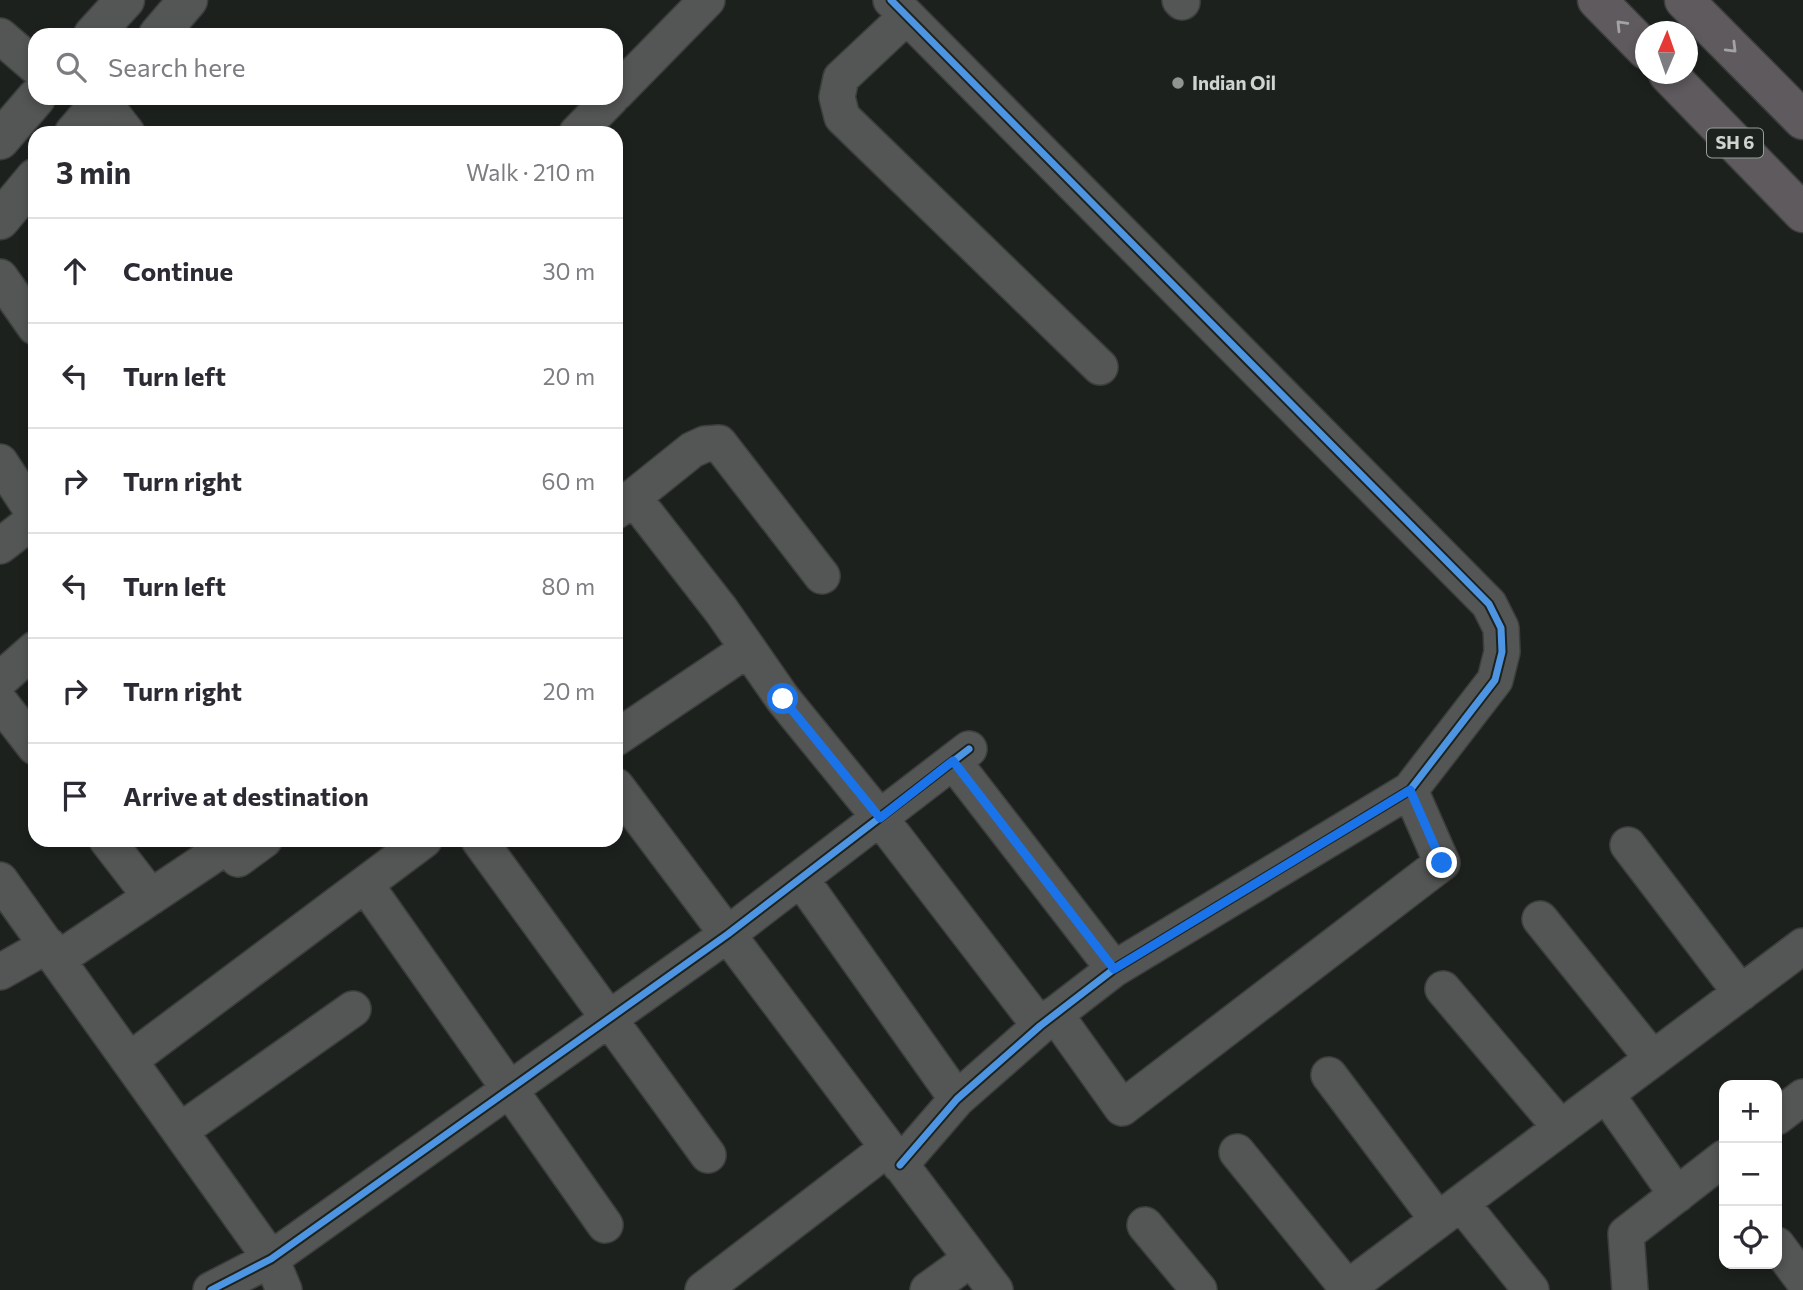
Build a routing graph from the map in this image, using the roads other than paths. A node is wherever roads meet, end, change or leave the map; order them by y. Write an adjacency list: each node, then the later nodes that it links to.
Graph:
1 (125, 0): 7 (street)
2 (188, 0): 8 (street)
3 (707, 0): 13 (street)
4 (1597, 0): 10 (main road, one-way to 4)
5 (1684, 0): 18 (main road, one-way to 18)
6 (899, 8): 28 (street); 41 (street)
7 (99, 28)
8 (164, 28)
9 (0, 36): 11 (street)
10 (1635, 39)
11 (28, 60)
12 (1678, 84): 24 (main road, SH 6)
13 (623, 86)
14 (30, 105): 22 (street)
15 (97, 105): 19 (street)
16 (106, 105): 20 (street)
17 (604, 105): 21 (street)
18 (1803, 120)
19 (80, 126)
20 (122, 126)
21 (584, 126)
22 (0, 140)
23 (28, 186): 25 (street)
24 (1803, 213)
25 (0, 219)
26 (0, 277): 27 (street)
27 (28, 317)
28 (1100, 367)
29 (0, 461): 31 (street)
30 (624, 504): 34 (street); 35 (street)
31 (28, 506)
32 (28, 523): 33 (street)
33 (0, 546)
34 (822, 576)
35 (748, 649): 39 (street); 43 (street)
36 (28, 655): 37 (street)
37 (0, 680)
38 (0, 702): 40 (street)
39 (623, 733)
40 (28, 738)
41 (1410, 790): 57 (street); 63 (street)
42 (623, 795): 54 (street)
43 (880, 818): 49 (street); 57 (street); 63 (street)
44 (1628, 845): 60 (street)
45 (112, 847): 52 (street)
46 (415, 847): 51 (street)
47 (484, 847): 62 (street)
48 (240, 850): 52 (street)
49 (801, 879): 54 (street); 70 (street)
50 (0, 880): 56 (street)
51 (365, 884): 65 (street); 67 (street)
52 (151, 897): 56 (street)
53 (1540, 919): 64 (street)
54 (728, 934): 62 (street); 76 (street)
55 (1803, 946): 60 (street)
56 (53, 952): 58 (street); 65 (street)
57 (1114, 969): 63 (street)
58 (0, 972)
59 (1443, 989): 72 (street)
60 (1741, 993): 64 (street)
61 (353, 1009): 73 (street)
62 (609, 1019): 67 (street); 75 (street)
63 (1047, 1020): 70 (street)
64 (1653, 1059): 68 (street)
65 (130, 1060): 73 (street)
66 (1329, 1075): 79 (street)
67 (510, 1089): 80 (street); 84 (street)
68 (1606, 1094): 72 (street); 78 (street)
69 (1803, 1097): 71 (street)
70 (957, 1099): 76 (street)
71 (1782, 1113)
72 (1561, 1128): 79 (street)
73 (180, 1131): 84 (street)
74 (1237, 1152): 86 (street)
75 (708, 1155)
76 (894, 1156): 83 (street); 88 (street)
77 (1719, 1162): 78 (street)
78 (1677, 1195): 93 (street)
79 (1450, 1211): 86 (street); 92 (street)
80 (605, 1225)
81 (1145, 1225): 91 (street)
82 (1782, 1252): 85 (street)
83 (971, 1259): 89 (street); 90 (street)
84 (277, 1274): 87 (street)
85 (1803, 1280)
86 (1347, 1289)
87 (211, 1290)
88 (704, 1290)
89 (928, 1290)
90 (995, 1290)
91 (1199, 1290)
92 (1531, 1290)
93 (1630, 1290)

